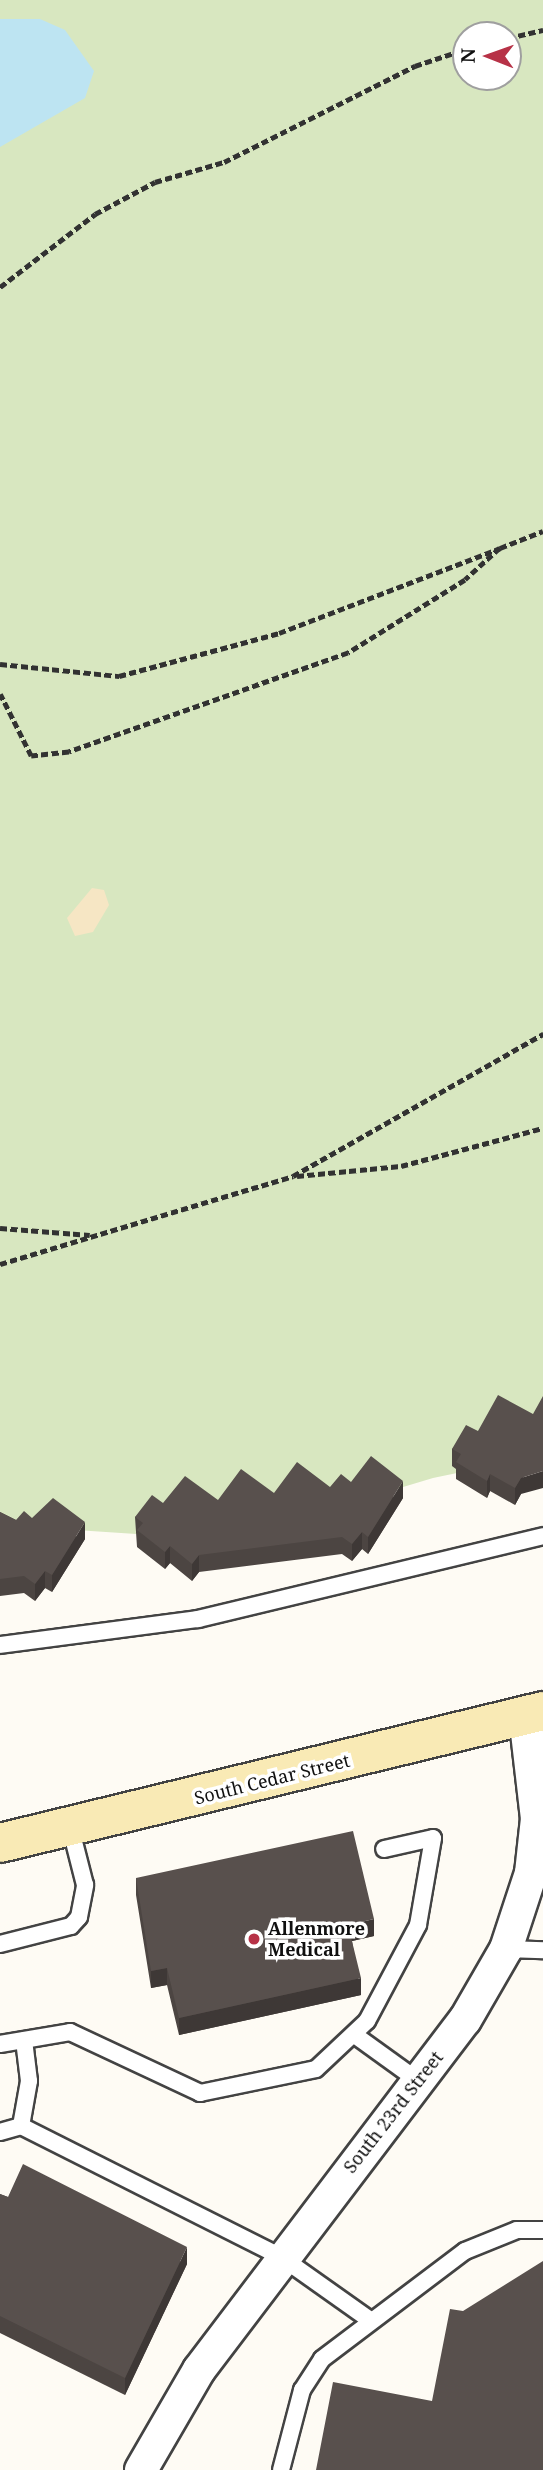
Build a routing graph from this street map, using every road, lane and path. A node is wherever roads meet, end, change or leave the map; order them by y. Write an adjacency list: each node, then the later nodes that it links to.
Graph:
1 (543, 30): 2 (path)
2 (522, 34)
3 (452, 54): 4 (path)
4 (0, 287)
5 (543, 531): 6 (path)
6 (500, 548): 7 (path); 8 (path)
7 (0, 664)
8 (0, 694)
9 (543, 1034): 11 (path)
10 (543, 1128): 11 (path)
11 (293, 1176): 13 (path)
12 (0, 1228): 13 (path)
13 (93, 1235): 14 (path)
14 (0, 1264)
15 (543, 1536): 16 (lane)
16 (0, 1645)
17 (534, 1714): 18 (main road, South Cedar Street); 22 (street, South 23rd Street)
18 (69, 1826): 19 (main road, South Cedar Street); 21 (lane)
19 (0, 1843)
20 (384, 1849): 24 (lane)
21 (0, 1944)
22 (506, 1949): 23 (lane); 27 (street, South 23rd Street)
23 (543, 1950)
24 (356, 2036): 25 (lane); 27 (lane)
25 (24, 2040): 26 (lane); 28 (lane)
26 (0, 2044)
27 (418, 2080): 31 (street, South 23rd Street)
28 (21, 2126): 29 (lane); 31 (lane)
29 (0, 2132)
30 (543, 2230): 32 (lane)
31 (281, 2257): 32 (lane); 33 (street, South 23rd Street)
32 (370, 2320): 34 (lane)
33 (141, 2470)
34 (281, 2470)

